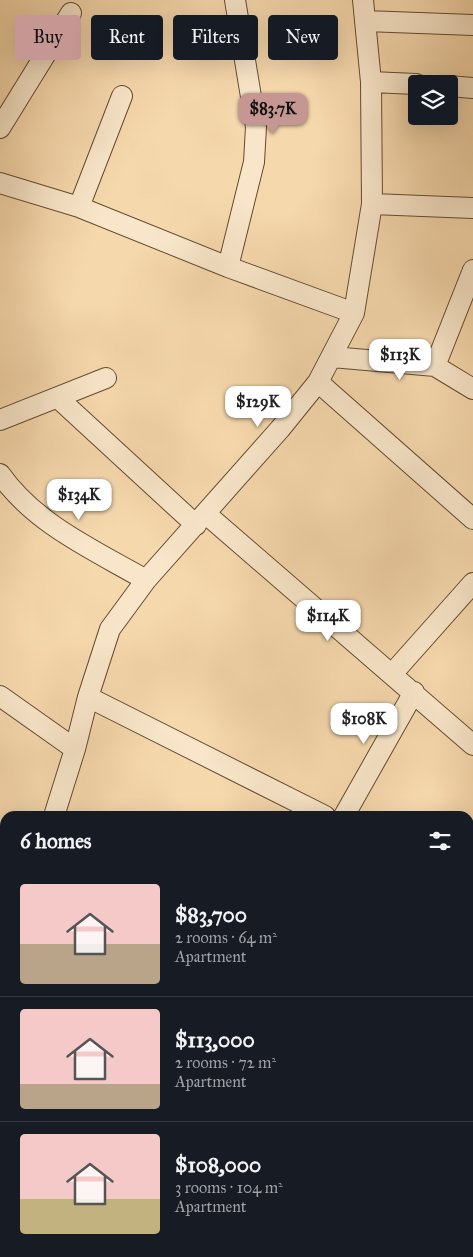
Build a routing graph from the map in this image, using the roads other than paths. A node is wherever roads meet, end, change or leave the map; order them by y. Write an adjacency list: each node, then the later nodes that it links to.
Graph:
1 (235, 0): 16 (street)
2 (363, 0): 4 (street)
3 (71, 13): 11 (street)
4 (365, 21): 5 (street); 6 (street)
5 (473, 25)
6 (371, 82): 7 (street); 13 (street)
7 (408, 84)
8 (458, 87): 9 (street)
9 (473, 88)
10 (122, 96): 14 (street)
11 (0, 128)
12 (0, 183): 14 (street)
13 (372, 204): 15 (street); 18 (street)
14 (79, 207): 16 (street)
15 (473, 208)
16 (228, 267): 18 (street)
17 (473, 270): 20 (street)
18 (354, 313): 19 (street)
19 (332, 357): 20 (street); 22 (street)
20 (434, 366): 23 (street)
21 (106, 378): 24 (street)
22 (318, 382): 27 (street); 28 (street)
23 (473, 389)
24 (58, 398): 25 (street); 28 (street)
25 (0, 420)
26 (0, 474): 29 (street)
27 (473, 519)
28 (201, 520): 29 (street); 31 (street)
29 (146, 580): 34 (street)
30 (473, 584): 31 (street)
31 (392, 674): 32 (street)
32 (414, 692): 35 (street); 39 (street)
33 (0, 696): 36 (street)
34 (88, 697): 36 (street); 38 (street)
35 (473, 745)
36 (75, 749): 37 (street)
37 (56, 811)
38 (315, 811)
39 (347, 811)

